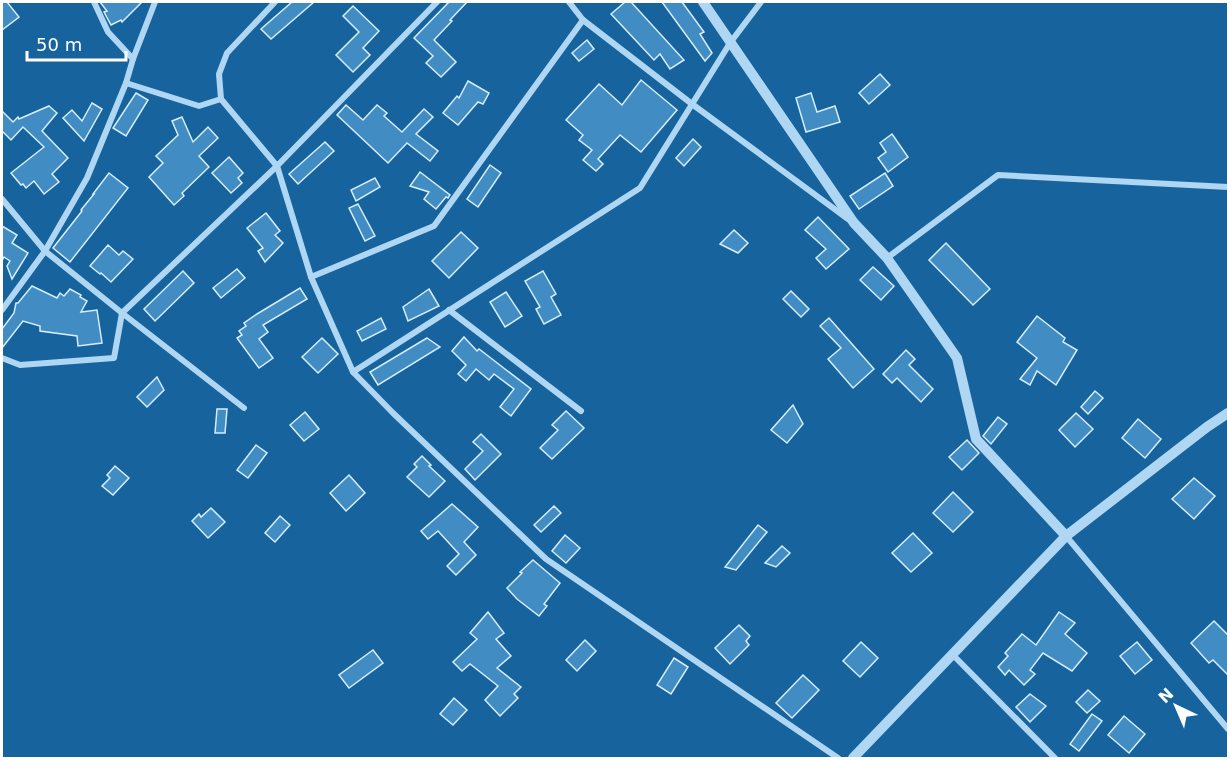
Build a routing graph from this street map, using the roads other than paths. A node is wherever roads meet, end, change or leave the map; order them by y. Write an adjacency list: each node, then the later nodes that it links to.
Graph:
1 (94, 2): 10 (street)
2 (155, 2): 10 (street)
3 (275, 2): 12 (street)
4 (437, 2): 14 (street)
5 (569, 2): 8 (street)
6 (703, 2): 9 (street)
7 (762, 2): 9 (street)
8 (583, 20): 13 (street); 20 (street)
9 (730, 43): 13 (street); 17 (street)
10 (133, 59): 11 (street)
11 (126, 82): 12 (street); 18 (street)
12 (220, 99): 14 (street)
13 (692, 104): 17 (street); 22 (street)
14 (277, 166): 20 (street); 23 (street)
15 (1228, 187): 19 (street)
16 (2, 199): 18 (street)
17 (854, 223): 19 (street)
18 (45, 251): 21 (street); 23 (street)
19 (887, 258): 29 (street)
20 (311, 277): 25 (street)
21 (2, 310)
22 (449, 310): 25 (street); 27 (street)
23 (122, 313): 24 (street); 26 (street)
24 (2, 358)
25 (353, 372): 32 (street)
26 (244, 408)
27 (581, 411)
28 (1228, 413): 29 (street)
29 (1066, 536): 30 (street); 31 (street)
30 (952, 654): 33 (street); 34 (street)
31 (1228, 729)
32 (838, 759)
33 (854, 759)
34 (1054, 759)

